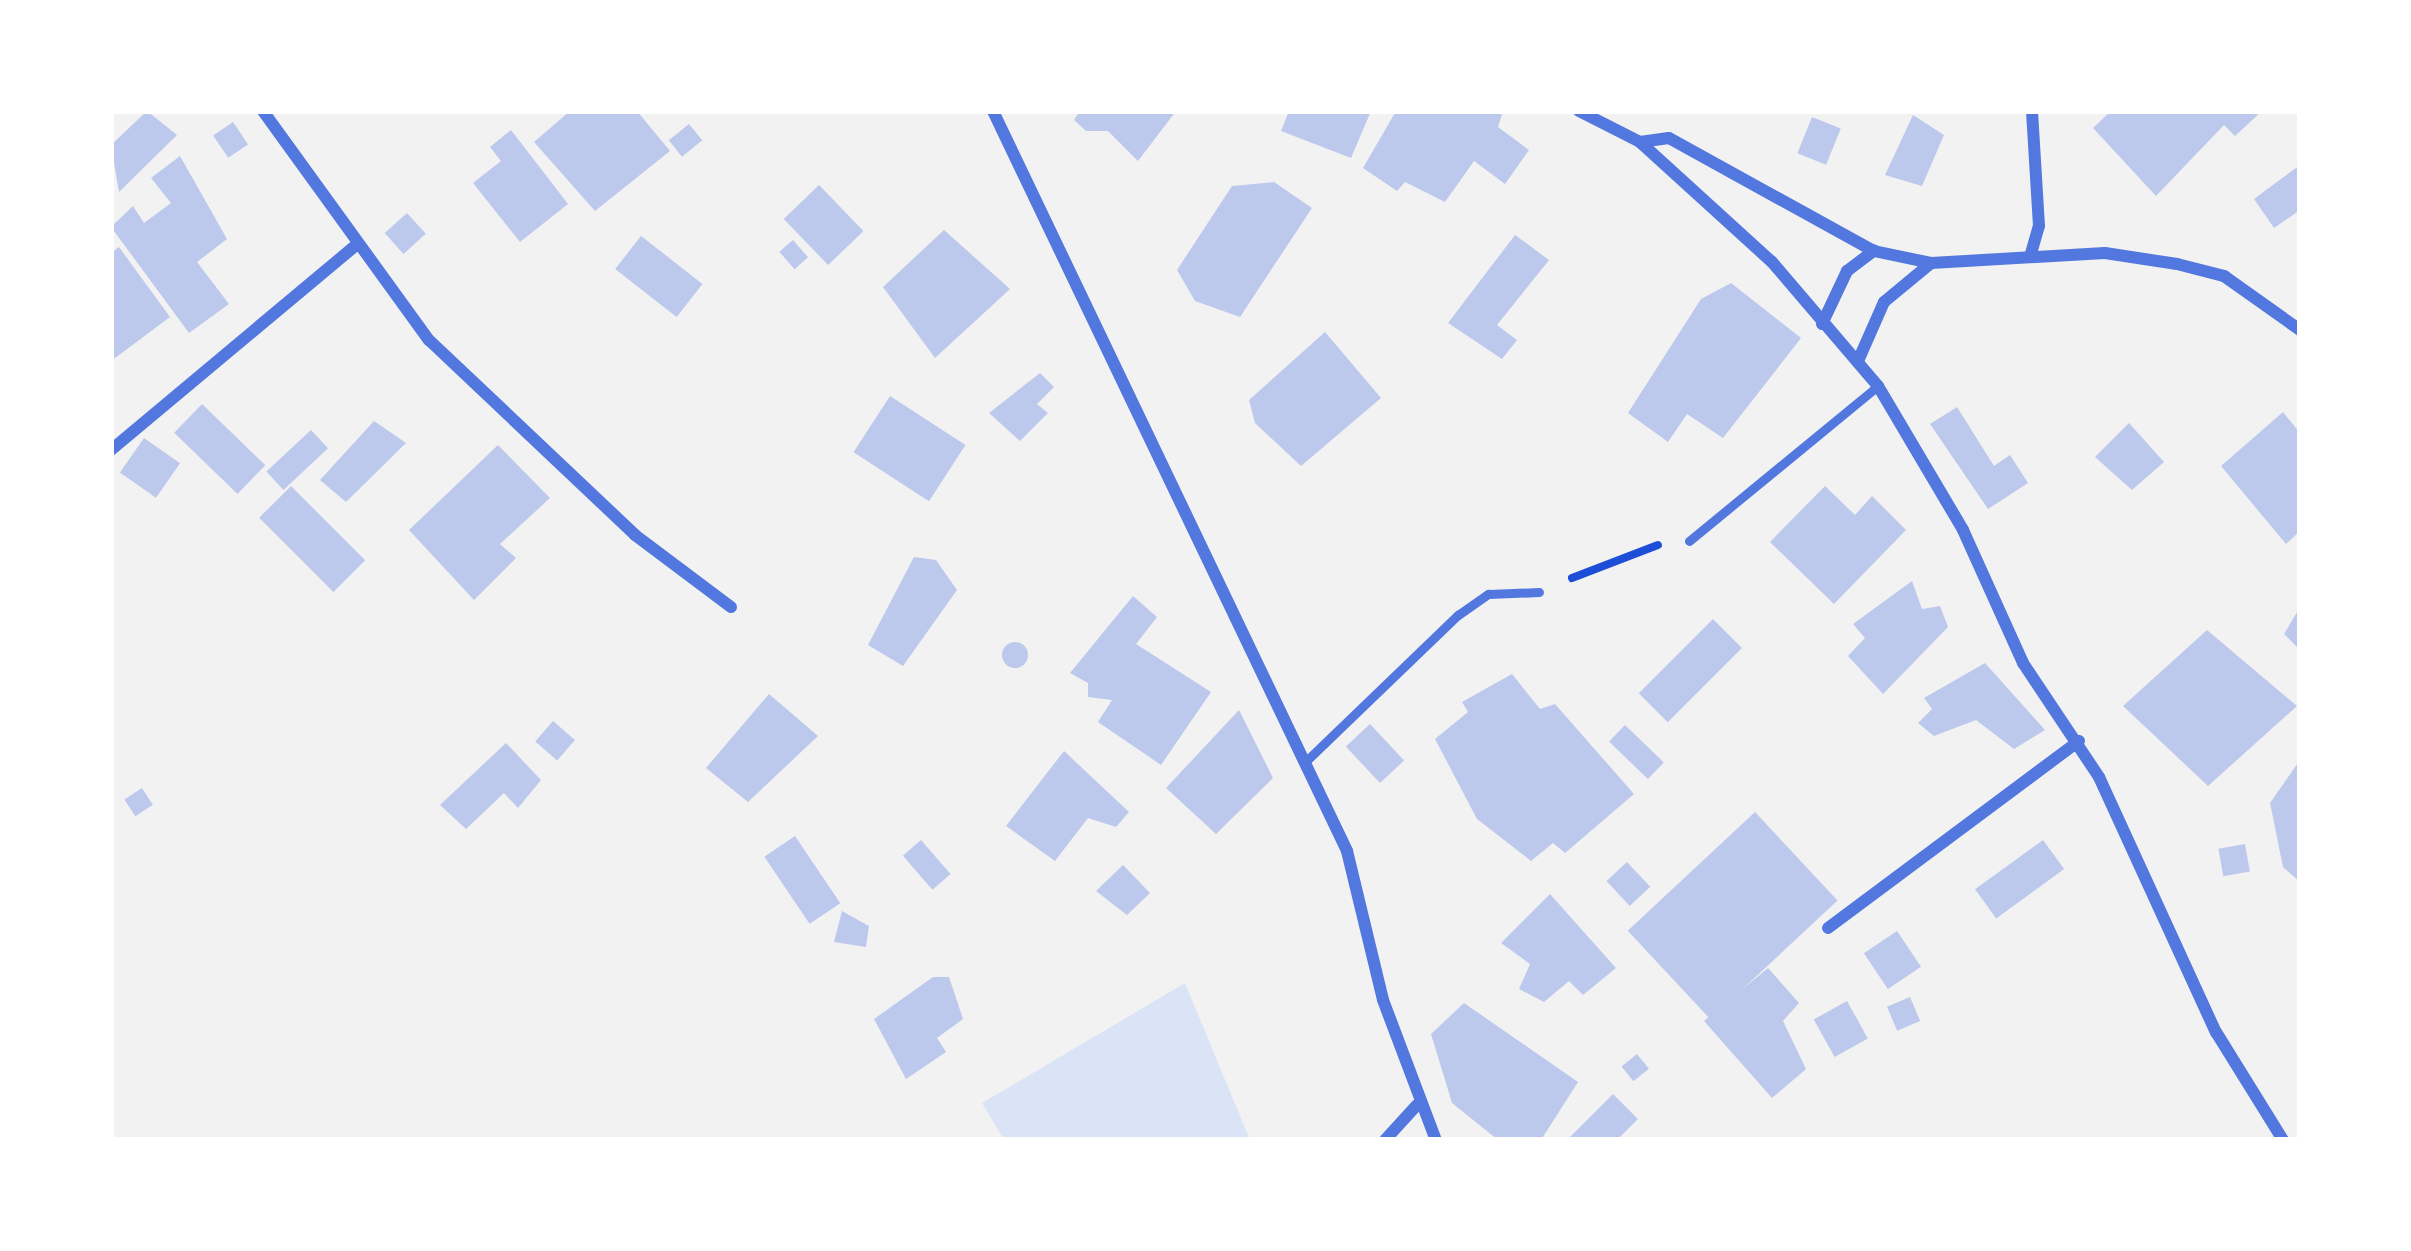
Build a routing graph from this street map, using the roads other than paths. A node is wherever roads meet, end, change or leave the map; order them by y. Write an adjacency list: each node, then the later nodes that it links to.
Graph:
1 (263, 111): 6 (street)
2 (992, 111): 19 (street)
3 (1580, 111): 5 (street)
4 (2032, 111): 8 (street)
5 (1640, 142): 7 (street); 10 (street)
6 (357, 244): 14 (street); 17 (street)
7 (1874, 250): 9 (street); 10 (street)
8 (2030, 257): 9 (street); 11 (street)
9 (1931, 263): 12 (street)
10 (1822, 324): 12 (street)
11 (2300, 330)
12 (1858, 361): 13 (street)
13 (1878, 386): 15 (lane); 18 (street)
14 (111, 450)
15 (1689, 541)
16 (1539, 592): 19 (lane)
17 (730, 607)
18 (2079, 741): 20 (street); 24 (street)
19 (1304, 763): 21 (street)
20 (1828, 928)
21 (1417, 1105): 22 (street); 23 (street)
22 (1385, 1140)
23 (1436, 1140)
24 (2283, 1140)

